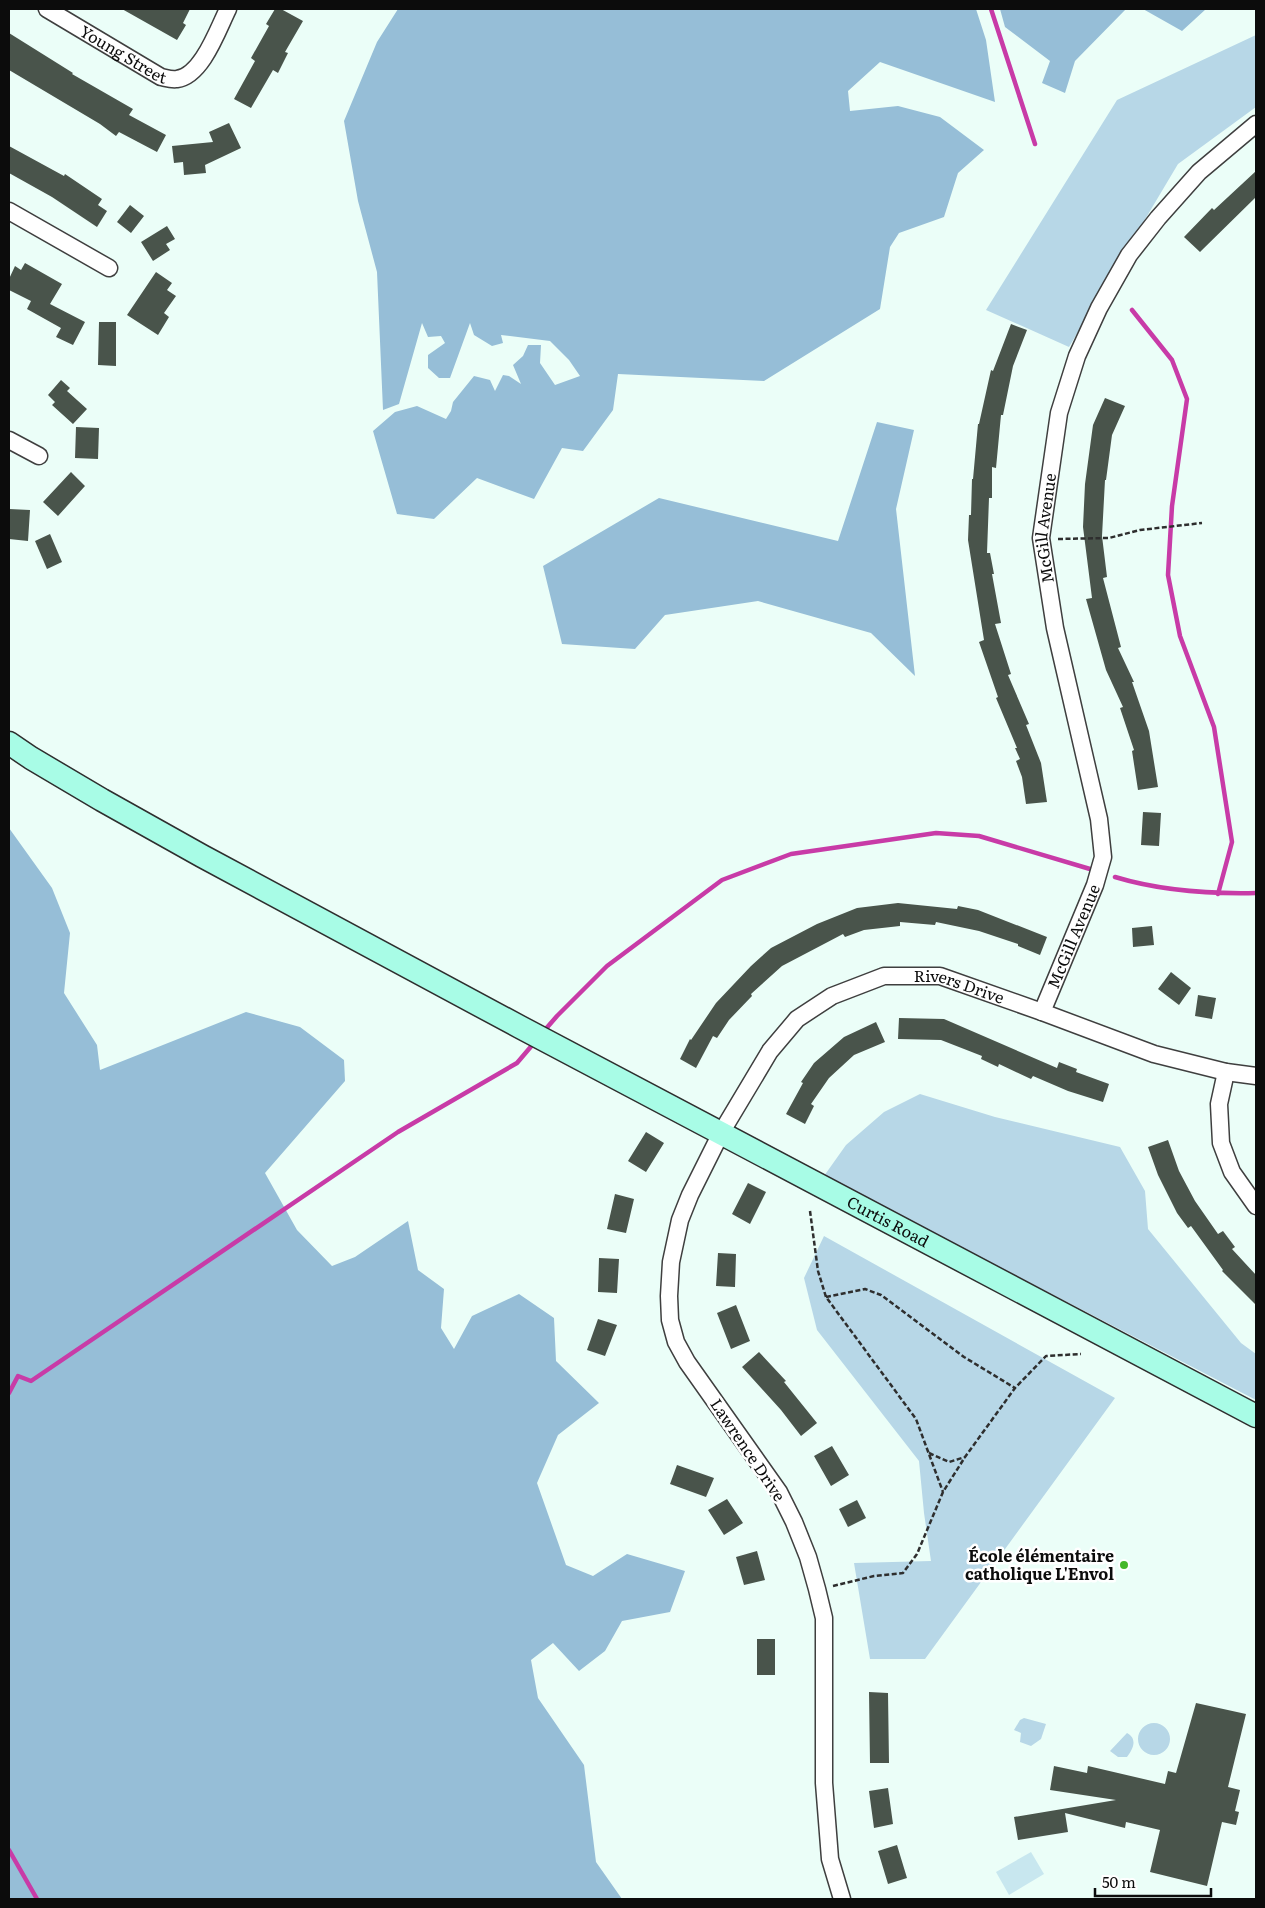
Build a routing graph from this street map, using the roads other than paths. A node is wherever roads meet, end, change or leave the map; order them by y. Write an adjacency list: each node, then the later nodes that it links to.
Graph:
1 (47, 9): 2 (street, Young Street)
2 (228, 9)
3 (1256, 124): 9 (street, McGill Avenue)
4 (9, 211): 5 (street)
5 (109, 268)
6 (9, 440): 7 (street)
7 (39, 456)
8 (9, 743): 12 (main road, Curtis Road)
9 (1042, 1012): 10 (street, Rivers Drive); 12 (street, Rivers Drive)
10 (1226, 1072): 11 (street, Rivers Drive); 13 (street)
11 (1256, 1076)
12 (721, 1133): 14 (main road, Curtis Road); 15 (street, Lawrence Drive)
13 (1256, 1206)
14 (1256, 1416)
15 (842, 1899)

